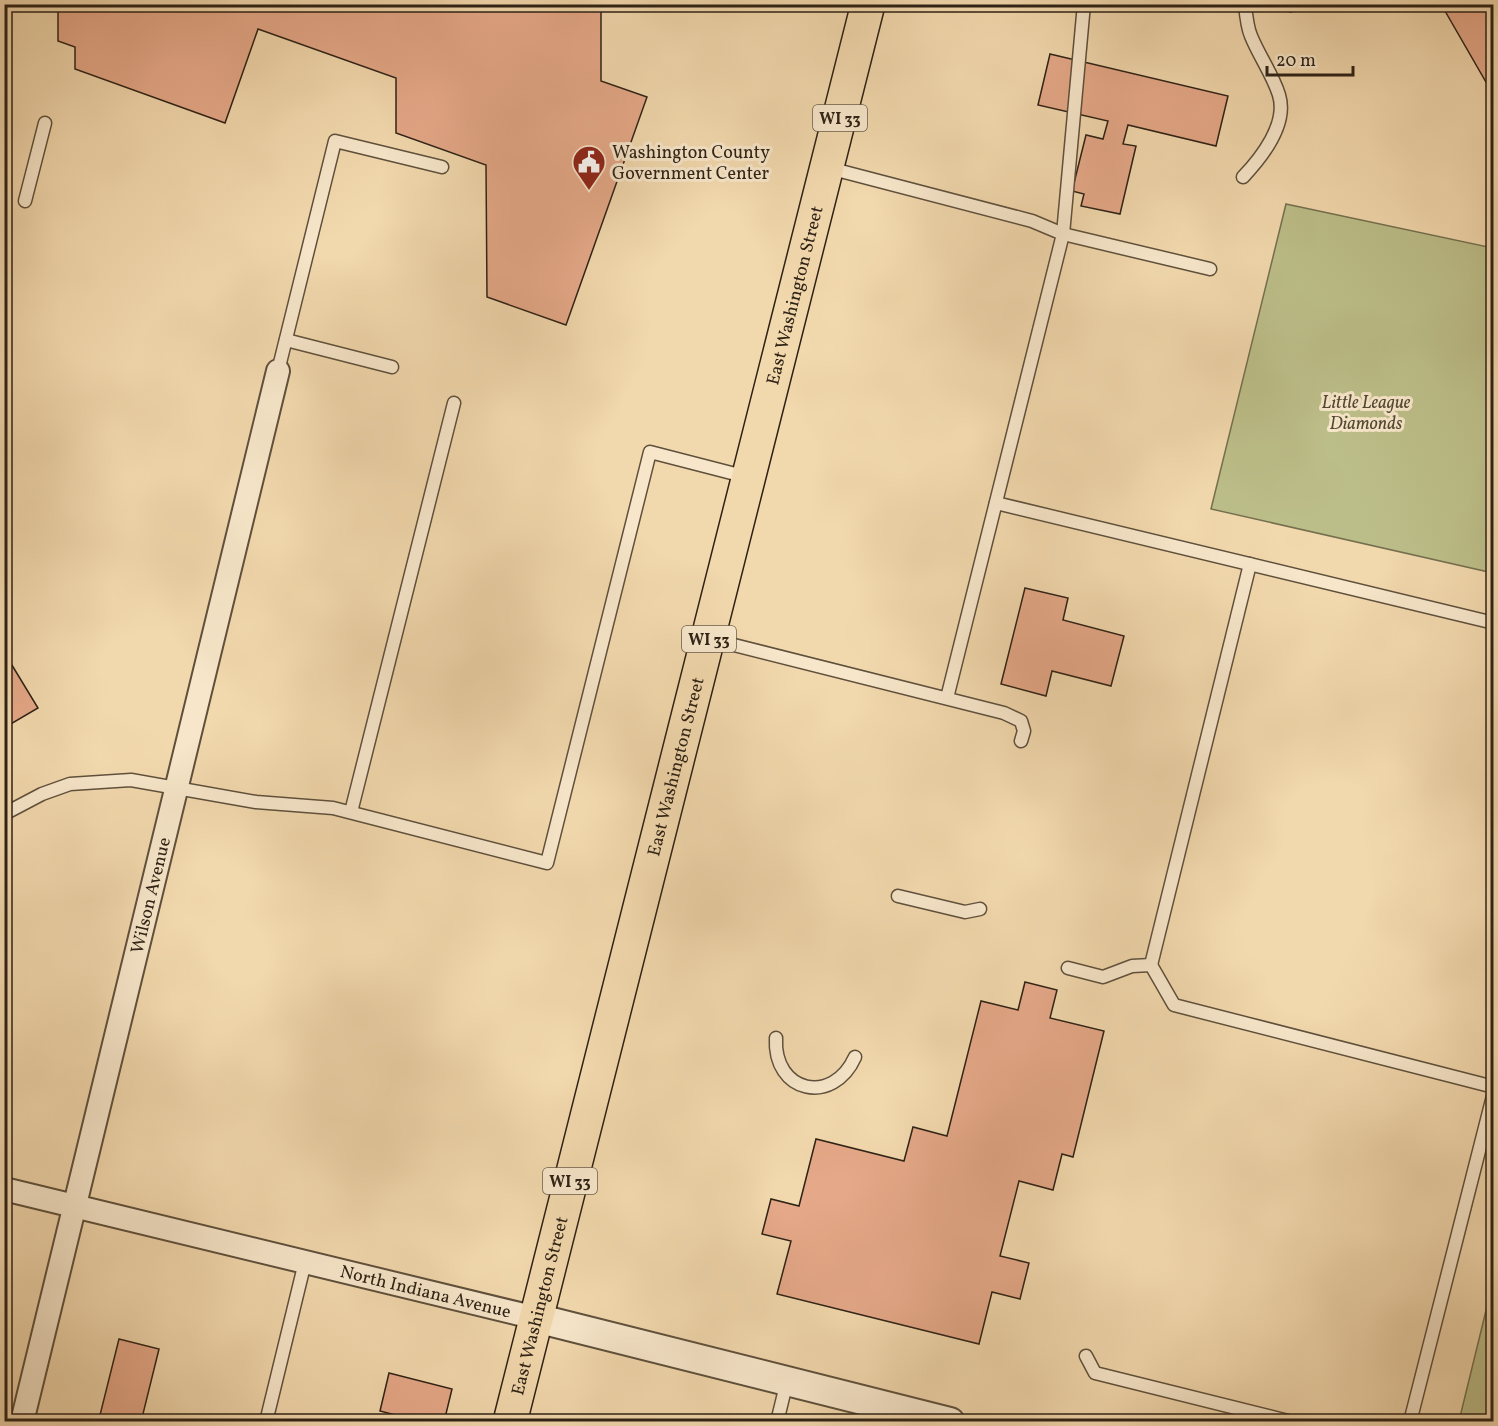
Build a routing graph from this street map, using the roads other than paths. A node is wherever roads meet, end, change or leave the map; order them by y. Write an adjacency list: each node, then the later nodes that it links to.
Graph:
1 (868, 4): 6 (main road, East Washington Street / WI 33)
2 (1084, 4): 9 (lane)
3 (1245, 4): 7 (lane)
4 (45, 123): 8 (lane)
5 (442, 167): 11 (lane)
6 (828, 167): 9 (lane); 15 (main road, East Washington Street / WI 33)
7 (1243, 177)
8 (25, 201)
9 (1063, 234): 10 (lane); 16 (lane)
10 (1210, 269)
11 (286, 340): 12 (lane); 13 (lane)
12 (392, 367)
13 (278, 371): 22 (street, Wilson Avenue)
14 (454, 403): 23 (lane)
15 (750, 477): 19 (main road, East Washington Street / WI 33); 23 (lane)
16 (996, 503): 17 (lane); 20 (lane)
17 (1250, 564): 18 (lane); 27 (lane)
18 (1494, 623)
19 (709, 639): 20 (lane); 36 (main road, East Washington Street / WI 33)
20 (947, 698): 21 (lane)
21 (1021, 741)
22 (176, 786): 23 (lane); 24 (lane); 34 (street, Wilson Avenue)
23 (351, 812)
24 (4, 814)
25 (898, 896): 26 (lane)
26 (980, 909)
27 (1151, 965): 28 (lane); 31 (lane)
28 (1068, 968)
29 (776, 1038): 30 (lane)
30 (855, 1057)
31 (1494, 1087)
32 (1494, 1092): 45 (lane)
33 (4, 1190): 34 (street, North Indiana Avenue)
34 (73, 1206): 35 (street, North Indiana Avenue); 39 (street, Wilson Avenue)
35 (305, 1262): 36 (street, North Indiana Avenue); 40 (lane)
36 (536, 1318): 38 (street, North Indiana Avenue); 41 (main road, East Washington Street / WI 33)
37 (1086, 1356): 44 (lane)
38 (787, 1381): 42 (lane); 43 (street, North Indiana Avenue)
39 (22, 1422)
40 (266, 1422)
41 (510, 1422)
42 (777, 1422)
43 (950, 1422)
44 (1292, 1422)
45 (1410, 1422)

